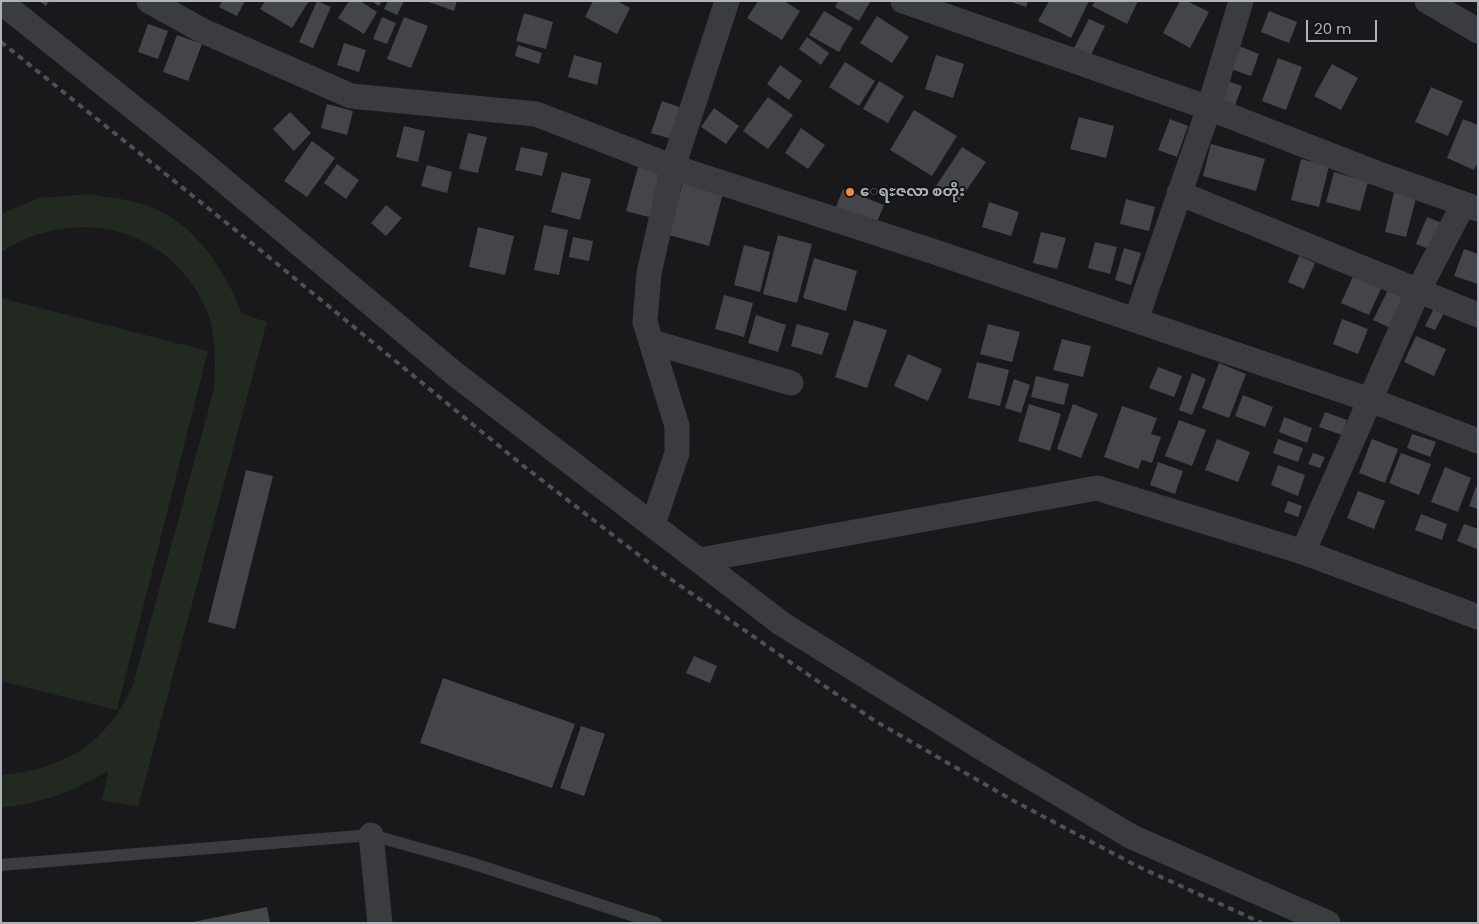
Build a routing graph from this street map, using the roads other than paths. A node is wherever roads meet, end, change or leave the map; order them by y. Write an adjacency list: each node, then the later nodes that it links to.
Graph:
1 (149, 1): 9 (street)
2 (727, 1): 9 (street)
3 (903, 1): 8 (street)
4 (1241, 1): 8 (street)
5 (1427, 1): 7 (street)
6 (1, 2): 19 (street)
7 (1478, 31)
8 (1209, 108): 10 (street); 11 (street)
9 (673, 167): 14 (street); 15 (street)
10 (1179, 193): 12 (street); 14 (street)
11 (1470, 207): 12 (street)
12 (1418, 290): 13 (street); 17 (street)
13 (1478, 315)
14 (1136, 320): 17 (street)
15 (652, 342): 16 (street); 19 (street)
16 (791, 383)
17 (1370, 400): 18 (street); 20 (street)
18 (1478, 441)
19 (653, 524): 21 (street)
20 (1302, 552): 21 (street); 22 (street)
21 (700, 560): 27 (street)
22 (1478, 618)
23 (371, 836): 24 (lane); 25 (street); 26 (lane)
24 (1, 865)
25 (380, 923)
26 (656, 923)
27 (1328, 923)

